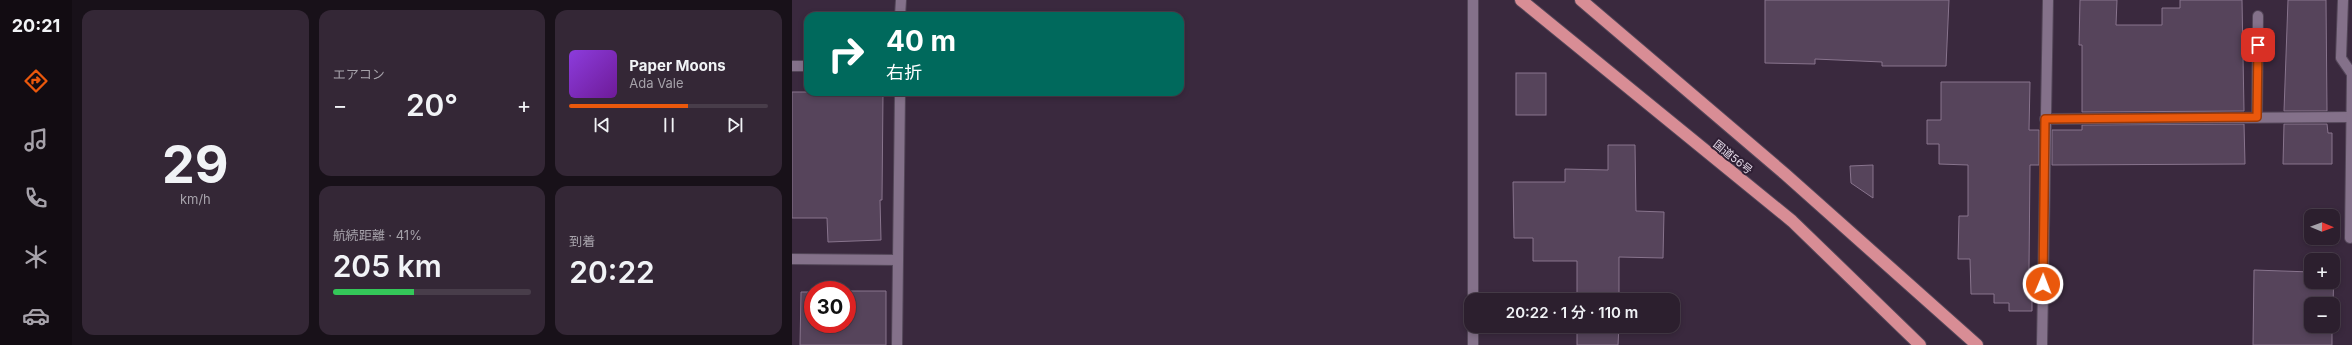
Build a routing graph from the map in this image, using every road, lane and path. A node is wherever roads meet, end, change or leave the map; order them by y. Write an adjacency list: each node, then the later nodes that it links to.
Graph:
1 (901, 0): 7 (street)
2 (1473, 0): 19 (street)
3 (1521, 0): 23 (highway, 国道56号)
4 (1581, 0): 24 (highway, 国道56号)
5 (2048, 0): 15 (street)
6 (2343, 0): 11 (street)
7 (900, 12)
8 (2258, 16): 13 (street)
9 (792, 66): 10 (street)
10 (804, 66)
11 (2352, 74): 14 (street)
12 (900, 96): 18 (street)
13 (2257, 117): 14 (street); 15 (street)
14 (2351, 117): 16 (street)
15 (2045, 119): 25 (street)
16 (2350, 238)
17 (792, 259): 18 (street)
18 (898, 260): 21 (street)
19 (1473, 293)
20 (1473, 333): 22 (street)
21 (898, 345)
22 (1473, 345)
23 (1920, 345)
24 (1976, 345)
25 (2042, 345)

